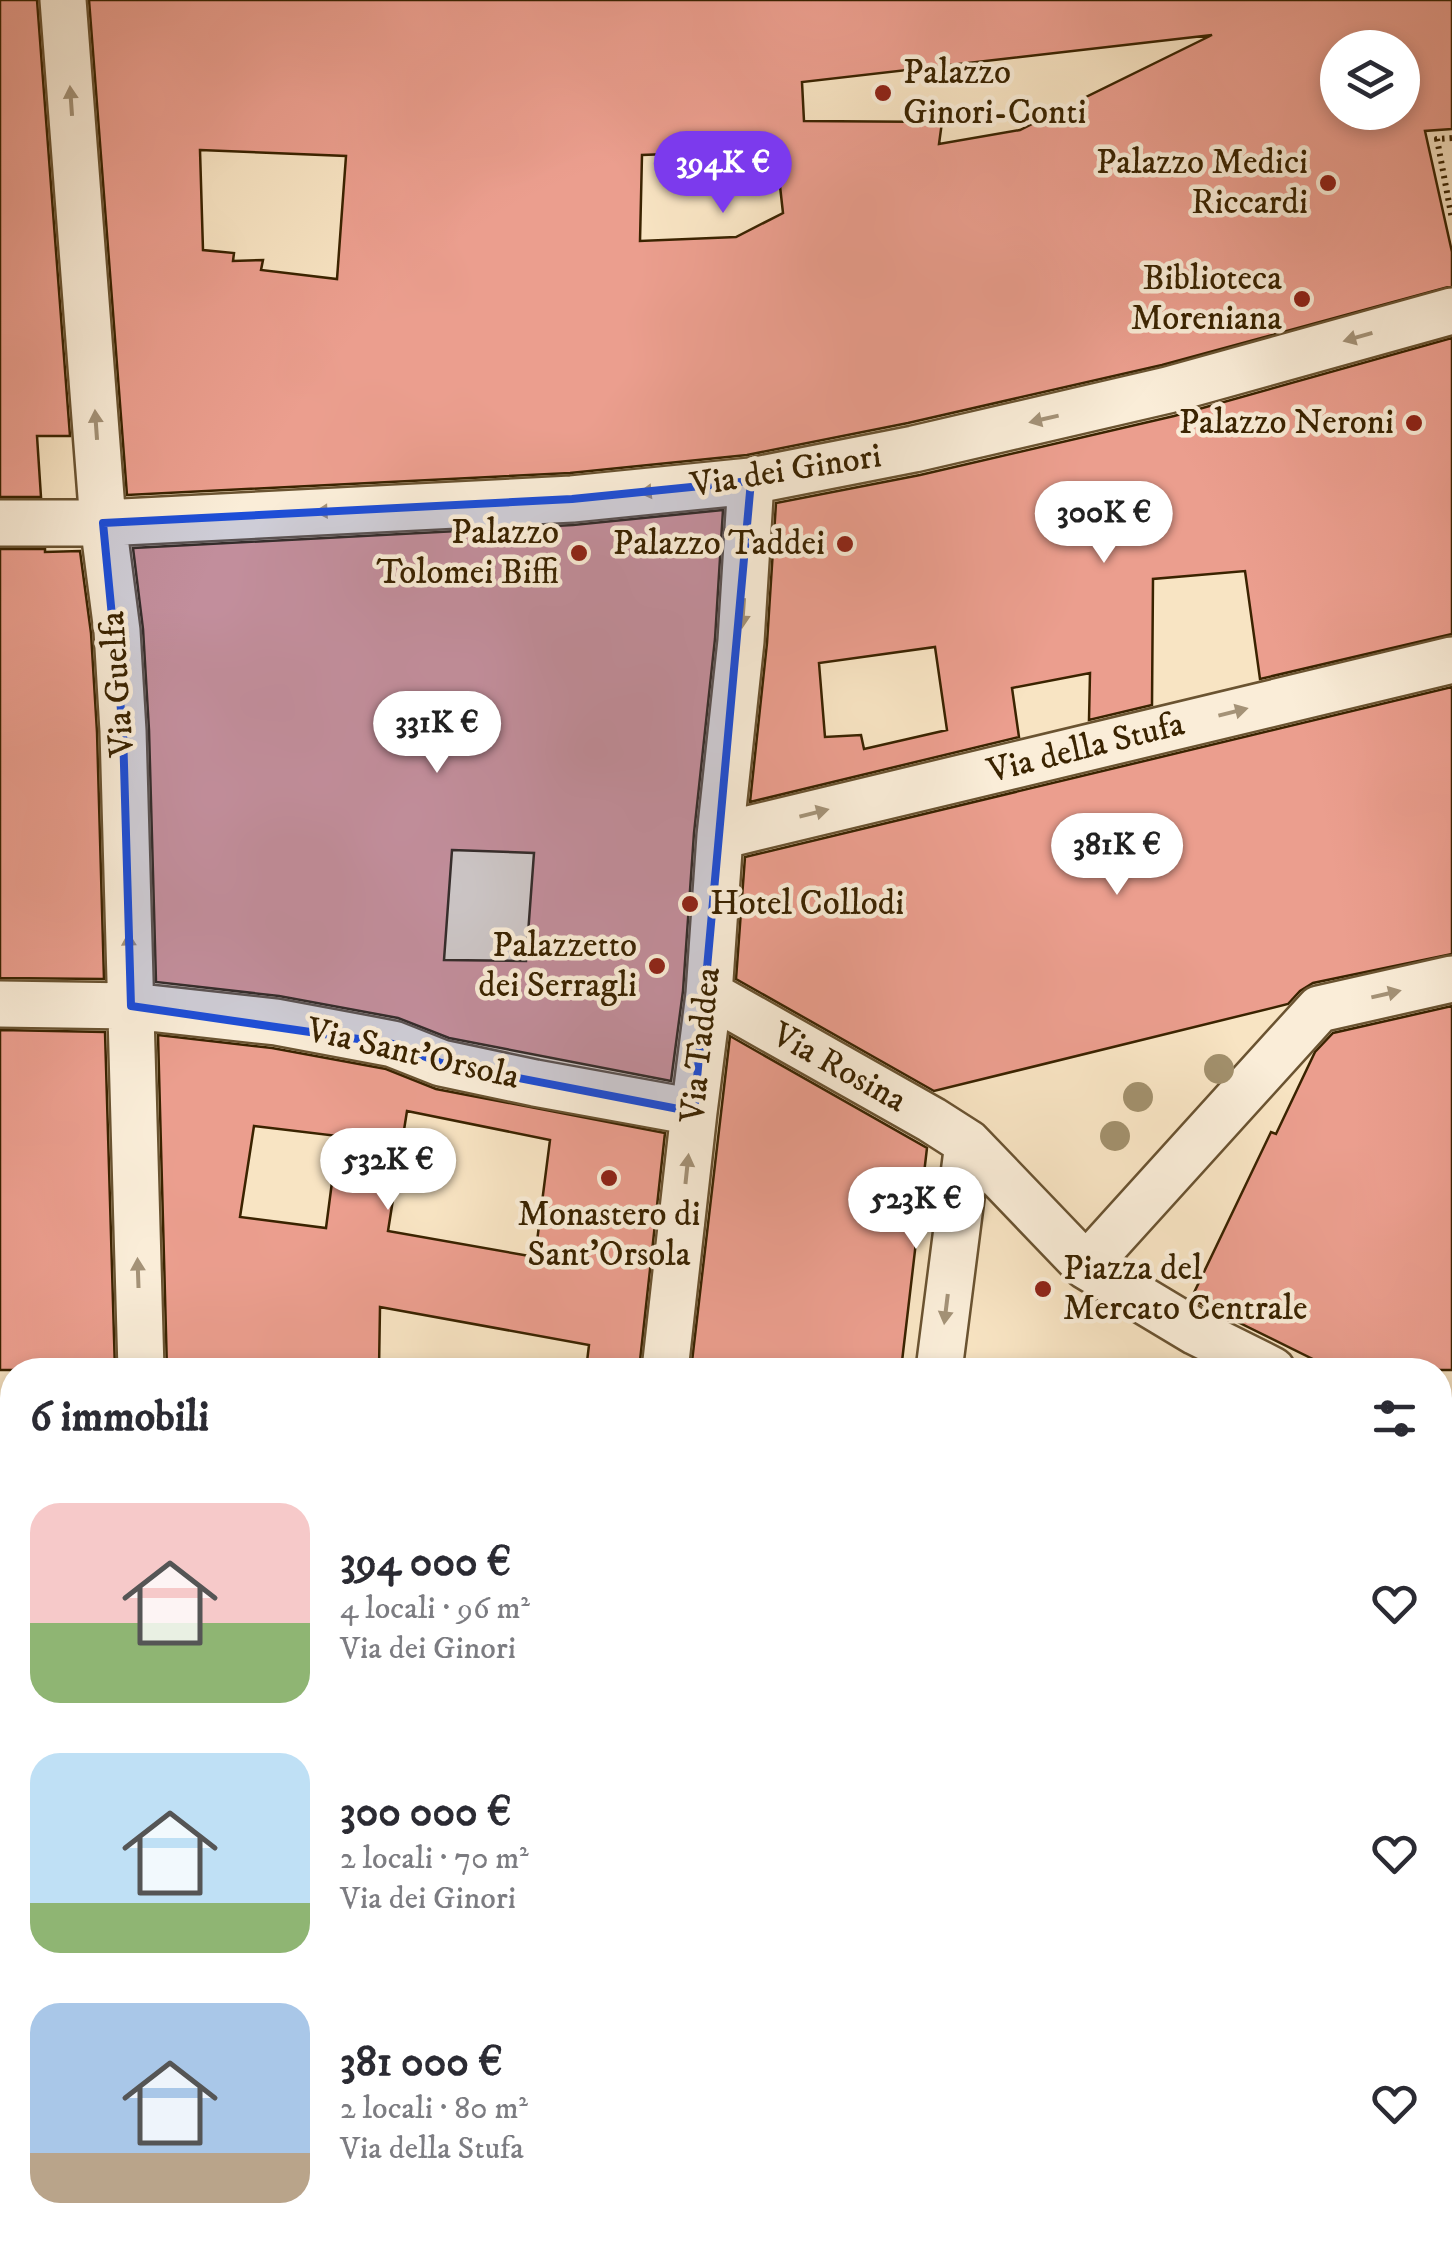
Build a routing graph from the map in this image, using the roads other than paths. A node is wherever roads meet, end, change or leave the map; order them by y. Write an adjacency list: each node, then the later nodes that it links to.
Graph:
1 (64, 0): 4 (street, Via Guelfa, one-way to 1)
2 (1452, 311): 3 (street, Via dei Ginori, one-way to 3)
3 (751, 480): 4 (street, Via dei Ginori, one-way to 4); 7 (street, Via Taddea, one-way to 7)
4 (103, 522): 5 (street, Via dei Ginori); 11 (street, Via Guelfa, one-way to 4)
5 (0, 523)
6 (1452, 660): 7 (street, Via della Stufa, one-way to 6)
7 (720, 836): 9 (street, Via Taddea)
8 (1452, 979): 14 (street, one-way to 8)
9 (709, 994): 12 (street, Via Taddea); 13 (street, Via Rosina)
10 (0, 1004): 11 (street, Via Sant'Orsola)
11 (130, 1006): 12 (street, Via Sant'Orsola); 15 (street, Via Guelfa, one-way to 11)
12 (694, 1112): 16 (street, Via Taddea, one-way to 12)
13 (968, 1143): 14 (street); 17 (street, one-way to 17)
14 (1086, 1266): 18 (street)
15 (141, 1358)
16 (666, 1358)
17 (940, 1358)
18 (1248, 1358)

